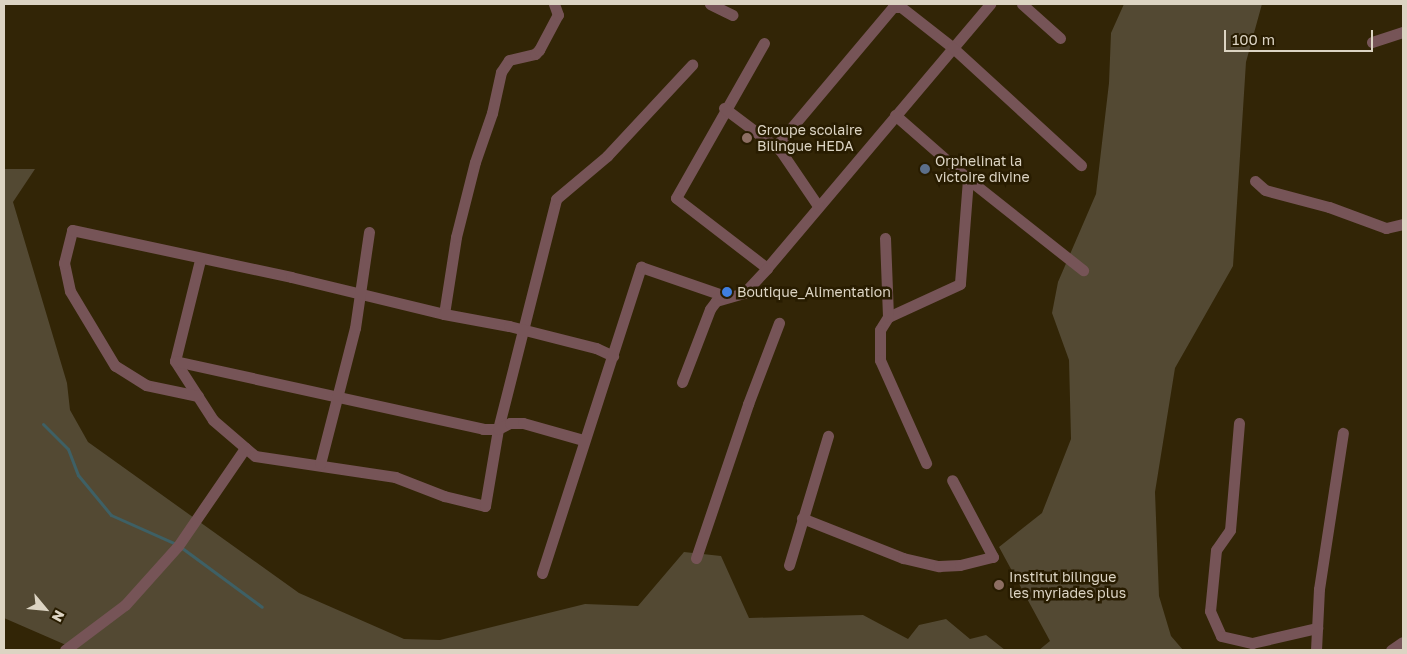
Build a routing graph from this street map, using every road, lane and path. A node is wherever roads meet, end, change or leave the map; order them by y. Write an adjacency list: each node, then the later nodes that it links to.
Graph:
1 (554, 4): 27 (street)
2 (710, 4): 5 (street)
3 (990, 4): 10 (street)
4 (1022, 4): 7 (street)
5 (733, 15)
6 (1403, 32): 8 (street)
7 (1060, 38)
8 (1372, 42)
9 (764, 43): 12 (street)
10 (952, 47): 13 (street); 14 (street); 15 (street)
11 (692, 65): 30 (street)
12 (724, 108): 14 (street); 23 (street)
13 (895, 115): 16 (street); 18 (street)
14 (776, 146): 18 (street)
15 (1081, 164)
16 (968, 179): 24 (street); 28 (street)
17 (1255, 181): 19 (street)
18 (818, 206): 23 (street)
19 (1403, 224)
20 (369, 232): 25 (street)
21 (885, 238): 28 (street)
22 (200, 260): 25 (street); 32 (street); 34 (street)
23 (767, 268): 26 (street)
24 (1082, 270)
25 (361, 295): 27 (street); 35 (street)
26 (728, 297): 31 (street); 33 (street)
27 (444, 314): 30 (street)
28 (888, 317): 42 (street)
29 (780, 323): 46 (street)
30 (522, 330): 31 (street); 37 (street)
31 (613, 356): 40 (street)
32 (175, 360): 34 (street); 35 (street)
33 (682, 382)
34 (198, 396): 41 (street)
35 (339, 397): 37 (street); 43 (street)
36 (1239, 423): 49 (street)
37 (498, 430): 40 (street); 43 (street)
38 (1343, 433): 49 (street)
39 (828, 436): 45 (street)
40 (583, 440): 48 (street)
41 (245, 448): 43 (street); 51 (street)
42 (926, 463)
43 (320, 464)
44 (952, 480): 45 (street)
45 (802, 518): 47 (street)
46 (696, 558)
47 (790, 566)
48 (542, 573)
49 (1317, 628): 52 (street)
50 (1403, 642): 53 (street)
51 (65, 650)
52 (1316, 650)
53 (1391, 650)

